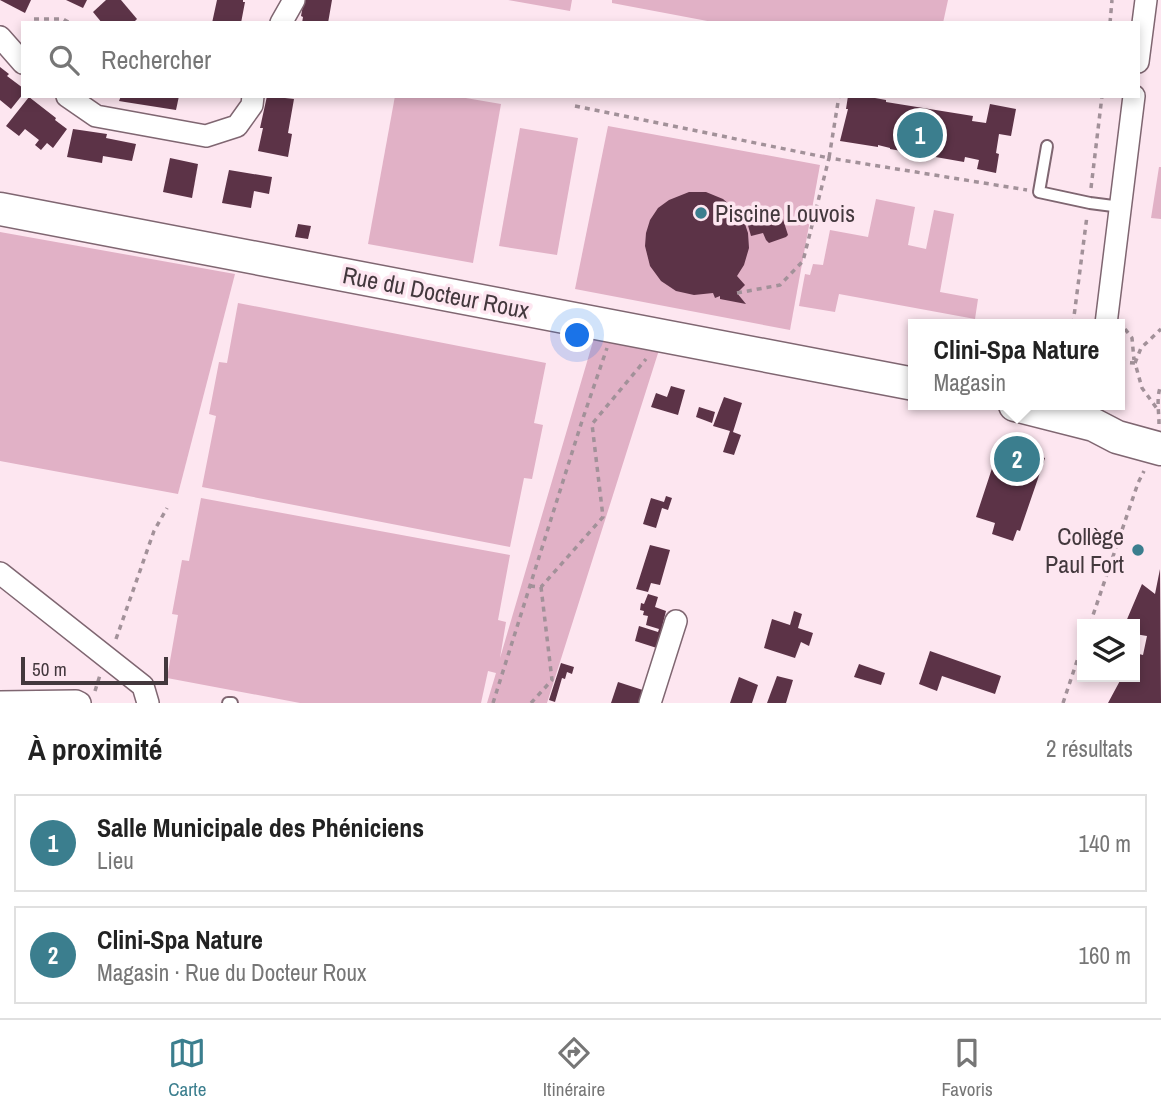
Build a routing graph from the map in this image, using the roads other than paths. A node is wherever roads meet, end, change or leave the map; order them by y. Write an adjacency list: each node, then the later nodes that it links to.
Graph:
1 (294, 0): 3 (street)
2 (1146, 0): 5 (street)
3 (282, 21)
4 (0, 37): 6 (street)
5 (1140, 46)
6 (21, 61)
7 (70, 98): 8 (street)
8 (253, 98)
9 (1134, 98): 11 (street)
10 (1047, 146): 11 (lane)
11 (1121, 207): 13 (street)
12 (0, 209): 14 (street, Rue du Docteur Roux)
13 (1115, 319)
14 (908, 383)
15 (1054, 410): 16 (street)
16 (1095, 415): 17 (street)
17 (1156, 433)
18 (0, 573): 22 (street)
19 (677, 621): 23 (street)
20 (88, 697): 21 (street)
21 (0, 702)
22 (148, 703)
23 (650, 703)

